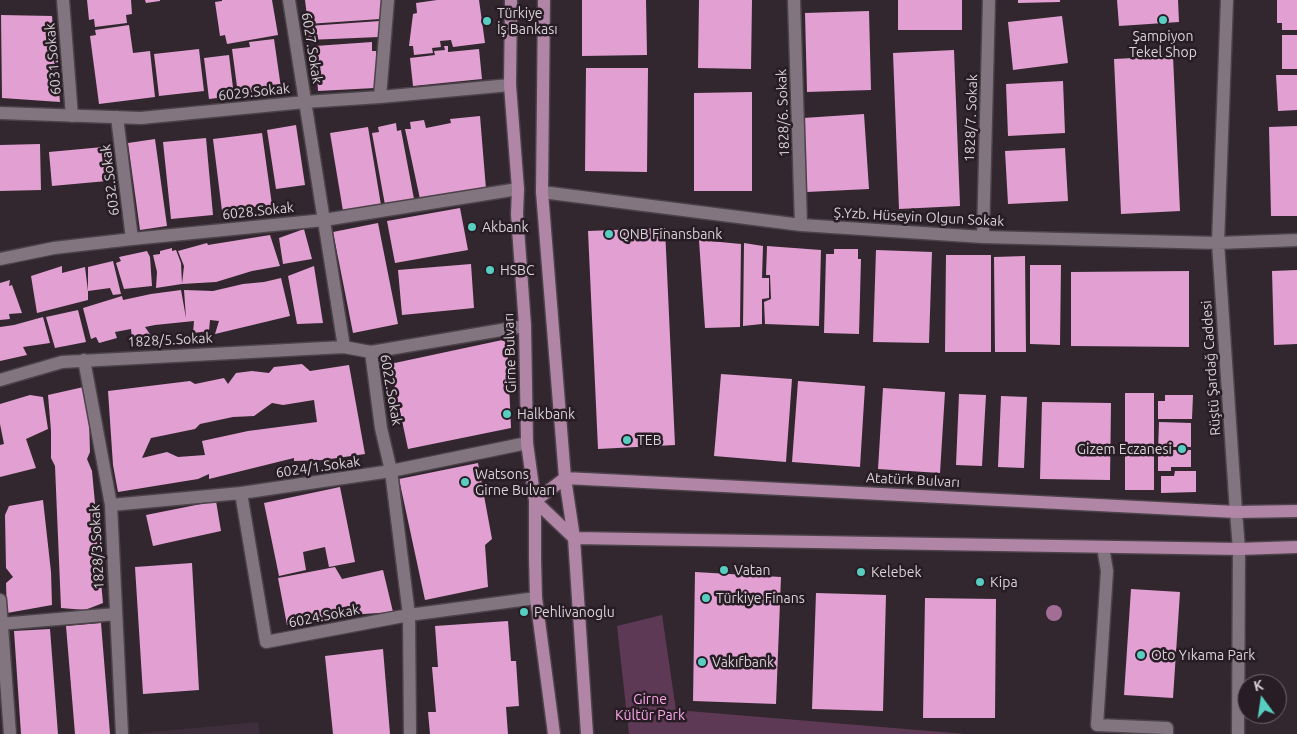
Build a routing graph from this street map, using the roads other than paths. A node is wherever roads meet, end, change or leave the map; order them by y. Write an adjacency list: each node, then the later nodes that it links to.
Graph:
1 (63, 0): 13 (street, 6031.Sokak)
2 (289, 0): 11 (street, 6027.Sokak)
3 (388, 0): 10 (street)
4 (511, 0): 9 (main road, Girne Bulvarı)
5 (544, 0): 16 (main road)
6 (794, 0): 18 (street, 1828/6. Sokak)
7 (989, 0): 19 (street, 1828/7. Sokak)
8 (1227, 0): 22 (street, Rüştü Şardağ Caddesi)
9 (510, 85): 10 (street, 6029.Sokak); 15 (main road, Girne Bulvarı)
10 (380, 97): 11 (street, 6029.Sokak)
11 (305, 102): 14 (street, 6029.Sokak); 17 (street)
12 (0, 113): 13 (street, 6029.Sokak)
13 (72, 116): 14 (street, 6029.Sokak)
14 (117, 117): 20 (street, 6032.Sokak)
15 (518, 189): 17 (street, 6028.Sokak); 24 (main road, Girne Bulvarı)
16 (542, 192): 18 (street, Ş.Yzb. Hüseyin Olgun Sokak); 31 (main road)
17 (324, 220): 20 (street, 6028.Sokak); 25 (street)
18 (801, 225): 19 (street, Ş.Yzb. Hüseyin Olgun Sokak)
19 (983, 237): 22 (street, Ş.Yzb. Hüseyin Olgun Sokak)
20 (132, 239): 23 (street, 6028.Sokak)
21 (1297, 240): 22 (street, Ş.Yzb. Hüseyin Olgun Sokak)
22 (1218, 243): 36 (street, Rüştü Şardağ Caddesi)
23 (0, 259)
24 (524, 326): 26 (street); 29 (main road, Girne Bulvarı)
25 (344, 347): 26 (street, 6022.Sokak); 27 (street, 1828/5.Sokak)
26 (371, 352): 30 (street, 6022.Sokak)
27 (84, 360): 28 (street, 1828/5.Sokak); 34 (street, 1828/3.Sokak)
28 (0, 380)
29 (527, 443): 30 (street, 6024/1.Sokak); 33 (main road, Girne Bulvarı)
30 (391, 471): 32 (street, 6024/1.Sokak); 44 (street, 6022.Sokak)
31 (564, 478): 33 (main road); 36 (main road, Atatürk Bulvarı); 37 (main road)
32 (241, 493): 34 (street, 6024/1.Sokak); 44 (street, 6024.Sokak)
33 (535, 501): 37 (main road); 41 (main road, Girne Bulvarı)
34 (111, 505): 43 (street, 1828/3.Sokak)
35 (1297, 511): 36 (main road, Atatürk Bulvarı)
36 (1236, 512): 40 (street, Rüştü Şardağ Caddesi)
37 (574, 538): 38 (main road); 50 (main road)
38 (1103, 546): 40 (main road); 51 (street)
39 (1297, 547): 40 (main road)
40 (1239, 549): 52 (street, Rüştü Şardağ Caddesi)
41 (536, 598): 44 (street, 6024.Sokak); 49 (main road, Girne Bulvarı)
42 (0, 600): 45 (street)
43 (116, 614): 45 (street); 47 (street, 1828/3.Sokak)
44 (410, 616): 48 (street, 6022.Sokak)
45 (1, 624): 46 (street)
46 (10, 734)
47 (122, 734)
48 (410, 734)
49 (554, 734)
50 (587, 734)
51 (1167, 734)
52 (1238, 734)

